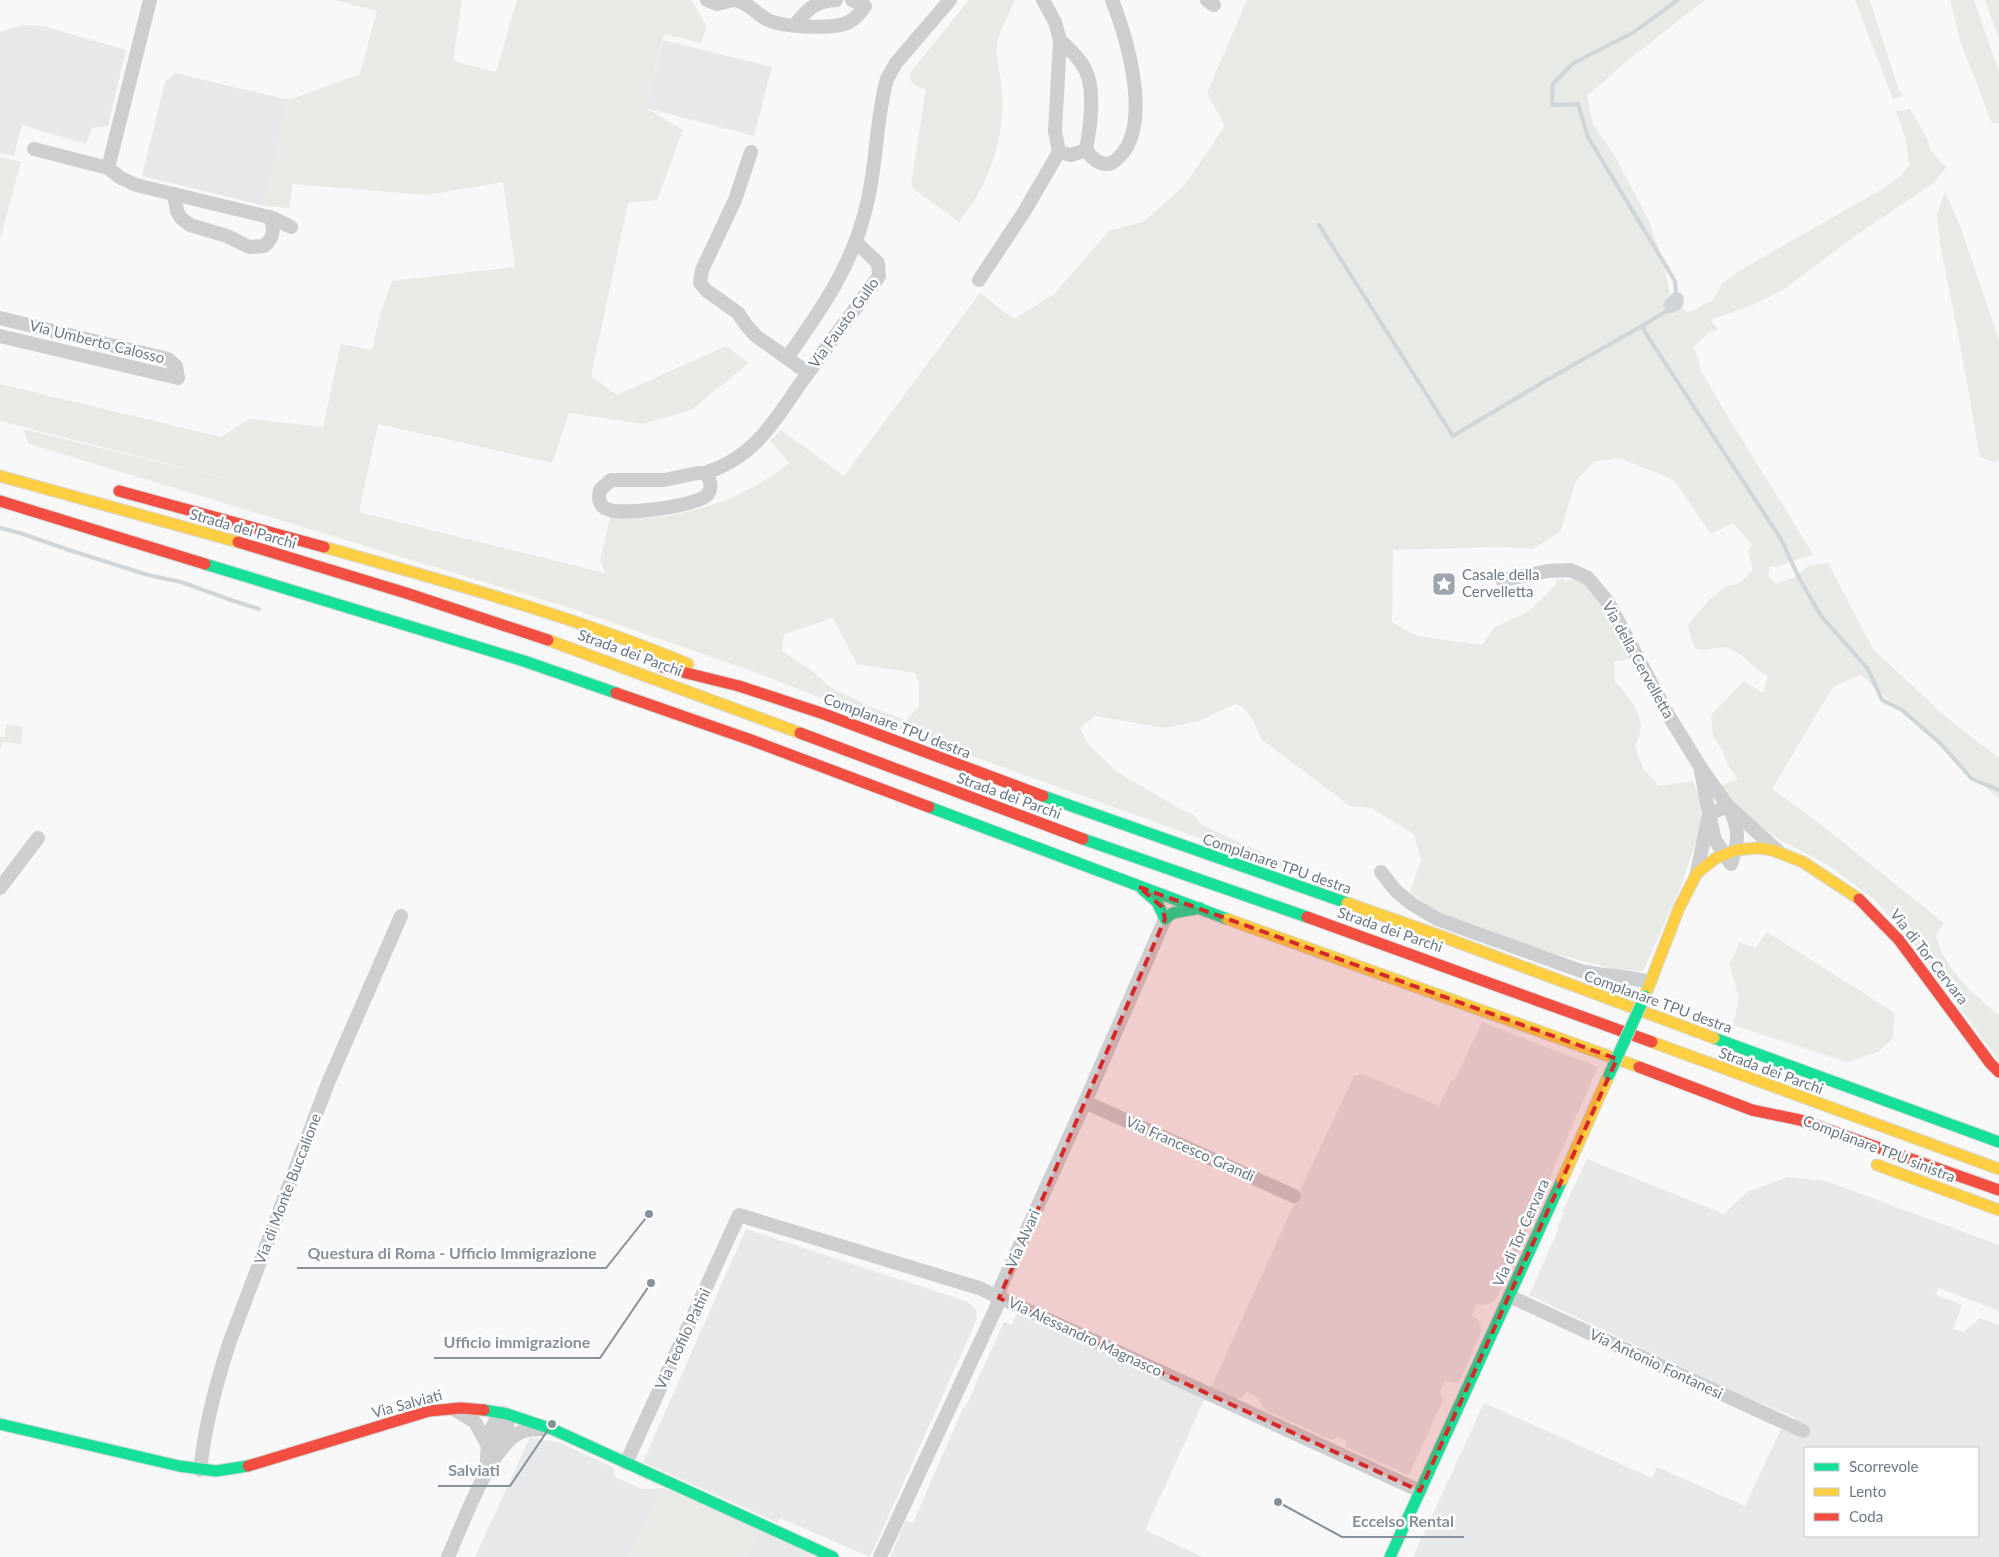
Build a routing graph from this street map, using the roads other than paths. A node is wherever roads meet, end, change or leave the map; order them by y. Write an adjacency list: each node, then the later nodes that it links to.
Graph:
1 (150, 0): 16 (street)
2 (707, 0): 3 (street)
3 (734, 0): 10 (street)
4 (836, 0): 10 (street)
5 (852, 0): 9 (street)
6 (950, 0): 20 (street, Via Fausto Gullo)
7 (1043, 0): 11 (street)
8 (1112, 0): 13 (street)
9 (867, 3): 10 (street)
10 (796, 25)
11 (1060, 40): 13 (street); 15 (street)
12 (34, 149): 16 (street)
13 (1086, 150): 15 (street)
14 (750, 152): 26 (street)
15 (1059, 152): 21 (street)
16 (108, 168): 17 (street)
17 (174, 194): 18 (street); 18 (street)
18 (270, 217): 19 (street)
19 (291, 226)
20 (856, 242): 26 (street, Via Fausto Gullo); 27 (street, Via Fausto Gullo)
21 (979, 280)
22 (0, 318): 23 (street, Via Umberto Calosso)
23 (52, 331): 25 (street); 25 (street, Via Umberto Calosso)
24 (0, 336): 25 (street, Via Umberto Calosso)
25 (48, 347)
26 (787, 358): 27 (street, Via Fausto Gullo)
27 (808, 373): 28 (street)
28 (705, 472): 28 (street)
29 (0, 476): 35 (main road, Strada dei Parchi)
30 (112, 489): 38 (main road)
31 (0, 501): 33 (main road)
32 (0, 506): 33 (main road)
33 (39, 513): 50 (main road)
34 (1502, 580): 39 (street, Via della Cervelletta)
35 (538, 636): 36 (main road); 62 (main road, Strada dei Parchi)
36 (634, 660)
37 (653, 664): 38 (main road, Complanare TPU destra)
38 (739, 686): 60 (main road, Complanare TPU destra)
39 (1701, 768): 40 (street, Via della Cervelletta); 41 (street)
40 (1728, 806): 41 (street); 43 (street); 44 (street)
41 (1709, 814): 44 (street); 49 (street)
42 (38, 838): 51 (street)
43 (1781, 853): 44 (main road, Via di Tor Cervara); 48 (main road, Via di Tor Cervara)
44 (1730, 856): 45 (main road, Via di Tor Cervara); 49 (main road, Via di Tor Cervara)
45 (1746, 861)
46 (1769, 861): 48 (main road, Via di Tor Cervara)
47 (1381, 872): 55 (street)
48 (1821, 874): 56 (main road, Via di Tor Cervara)
49 (1705, 876): 55 (main road, Via di Tor Cervara)
50 (1139, 887): 52 (main road); 54 (main road)
51 (0, 888)
52 (1200, 908): 54 (main road); 58 (main road)
53 (401, 916): 76 (street, Via di Monte Buccalione)
54 (1164, 919): 57 (street, Via Alvari)
55 (1650, 982): 67 (main road, Via di Tor Cervara, bridge)
56 (1999, 1072)
57 (1085, 1102): 64 (street, Via Francesco Grandi); 68 (street, Via Alvari)
58 (1752, 1110): 59 (main road, Complanare TPU sinistra); 63 (main road)
59 (1786, 1129)
60 (1999, 1142)
61 (1869, 1162): 65 (main road, Complanare TPU sinistra)
62 (1999, 1169)
63 (1999, 1190)
64 (1294, 1196)
65 (1999, 1210)
66 (739, 1214): 68 (street, Via Alessandro Magnasco); 75 (street, Via Teofilo Patini)
67 (1509, 1296): 73 (street, Via Antonio Fontanesi); 77 (main road, Via di Tor Cervara)
68 (999, 1298): 77 (street, Via Alessandro Magnasco); 80 (street, Via Alvari)
69 (452, 1407): 70 (main road, Via Salviati); 74 (street); 76 (main road, Via Salviati)
70 (503, 1413): 72 (main road, Via Salviati); 74 (street)
71 (0, 1424): 76 (main road, Via Salviati)
72 (552, 1429): 74 (street); 75 (main road, Via Salviati)
73 (1803, 1431)
74 (493, 1450): 78 (street)
75 (626, 1463): 79 (main road, Via Salviati)
76 (200, 1470)
77 (1420, 1491): 81 (main road, Via di Tor Cervara)
78 (448, 1557)
79 (833, 1557)
80 (880, 1557)
81 (1390, 1557)

